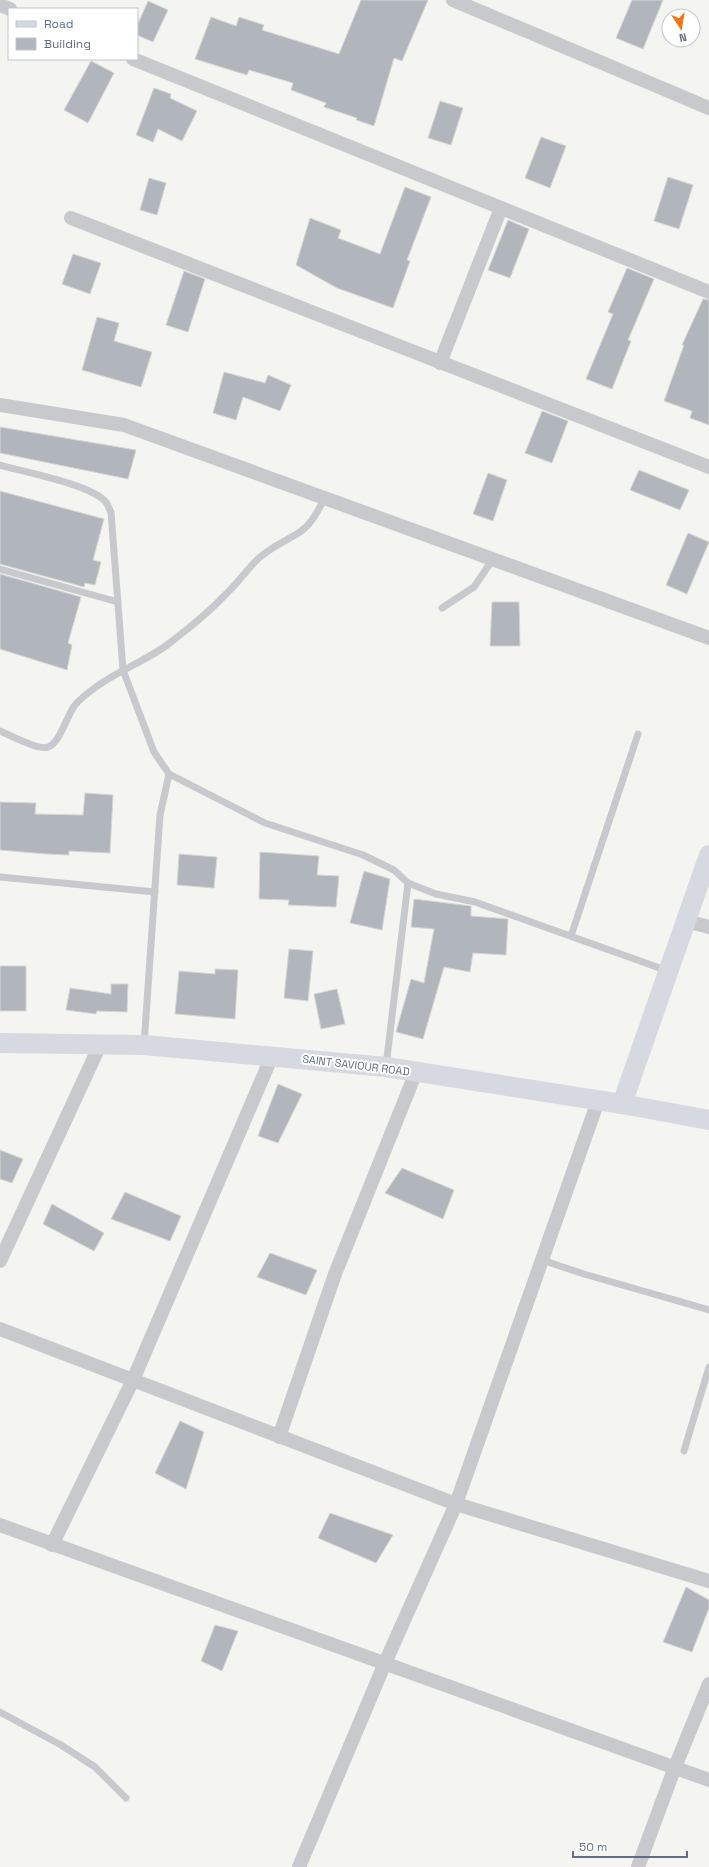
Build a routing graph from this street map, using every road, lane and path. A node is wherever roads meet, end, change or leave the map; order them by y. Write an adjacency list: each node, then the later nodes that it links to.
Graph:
1 (453, 0): 3 (street)
2 (136, 60): 4 (street)
3 (709, 108)
4 (501, 208): 6 (street); 7 (street)
5 (71, 218): 7 (street)
6 (709, 292)
7 (440, 363): 10 (street)
8 (0, 405): 11 (street)
9 (0, 465): 14 (lane)
10 (709, 467)
11 (325, 498): 12 (street); 17 (lane)
12 (493, 559): 15 (lane); 16 (street)
13 (0, 569): 14 (lane)
14 (118, 602): 17 (lane)
15 (442, 608)
16 (709, 638)
17 (123, 670): 18 (lane); 20 (lane)
18 (0, 731)
19 (638, 734): 27 (lane)
20 (170, 774): 23 (lane); 24 (lane)
21 (709, 855): 25 (street)
22 (0, 877): 24 (lane)
23 (408, 884): 27 (lane); 33 (lane)
24 (155, 892): 31 (lane)
25 (686, 921): 26 (street); 28 (street)
26 (709, 926)
27 (570, 936): 28 (lane)
28 (668, 971): 36 (street)
29 (0, 1043): 30 (street, SAINT SAVIOUR ROAD)
30 (100, 1045): 31 (street, SAINT SAVIOUR ROAD); 39 (street)
31 (144, 1045): 32 (street, SAINT SAVIOUR ROAD)
32 (272, 1056): 33 (street, SAINT SAVIOUR ROAD); 43 (street)
33 (386, 1067): 34 (street, SAINT SAVIOUR ROAD)
34 (416, 1072): 35 (street, SAINT SAVIOUR ROAD); 44 (street)
35 (598, 1101): 36 (street, SAINT SAVIOUR ROAD); 38 (street)
36 (622, 1104): 37 (street, SAINT SAVIOUR ROAD)
37 (709, 1120)
38 (542, 1260): 40 (lane); 46 (street)
39 (0, 1261)
40 (709, 1310)
41 (0, 1330): 43 (street)
42 (709, 1367): 45 (lane)
43 (133, 1380): 44 (street); 48 (street)
44 (279, 1436): 46 (street)
45 (684, 1451)
46 (456, 1504): 49 (street); 50 (street)
47 (0, 1525): 48 (street)
48 (52, 1545): 50 (street)
49 (709, 1581)
50 (386, 1663): 53 (street); 56 (street)
51 (709, 1684): 53 (street)
52 (0, 1712): 55 (lane)
53 (675, 1767): 54 (street); 57 (street)
54 (709, 1780)
55 (126, 1798)
56 (299, 1867)
57 (638, 1867)

